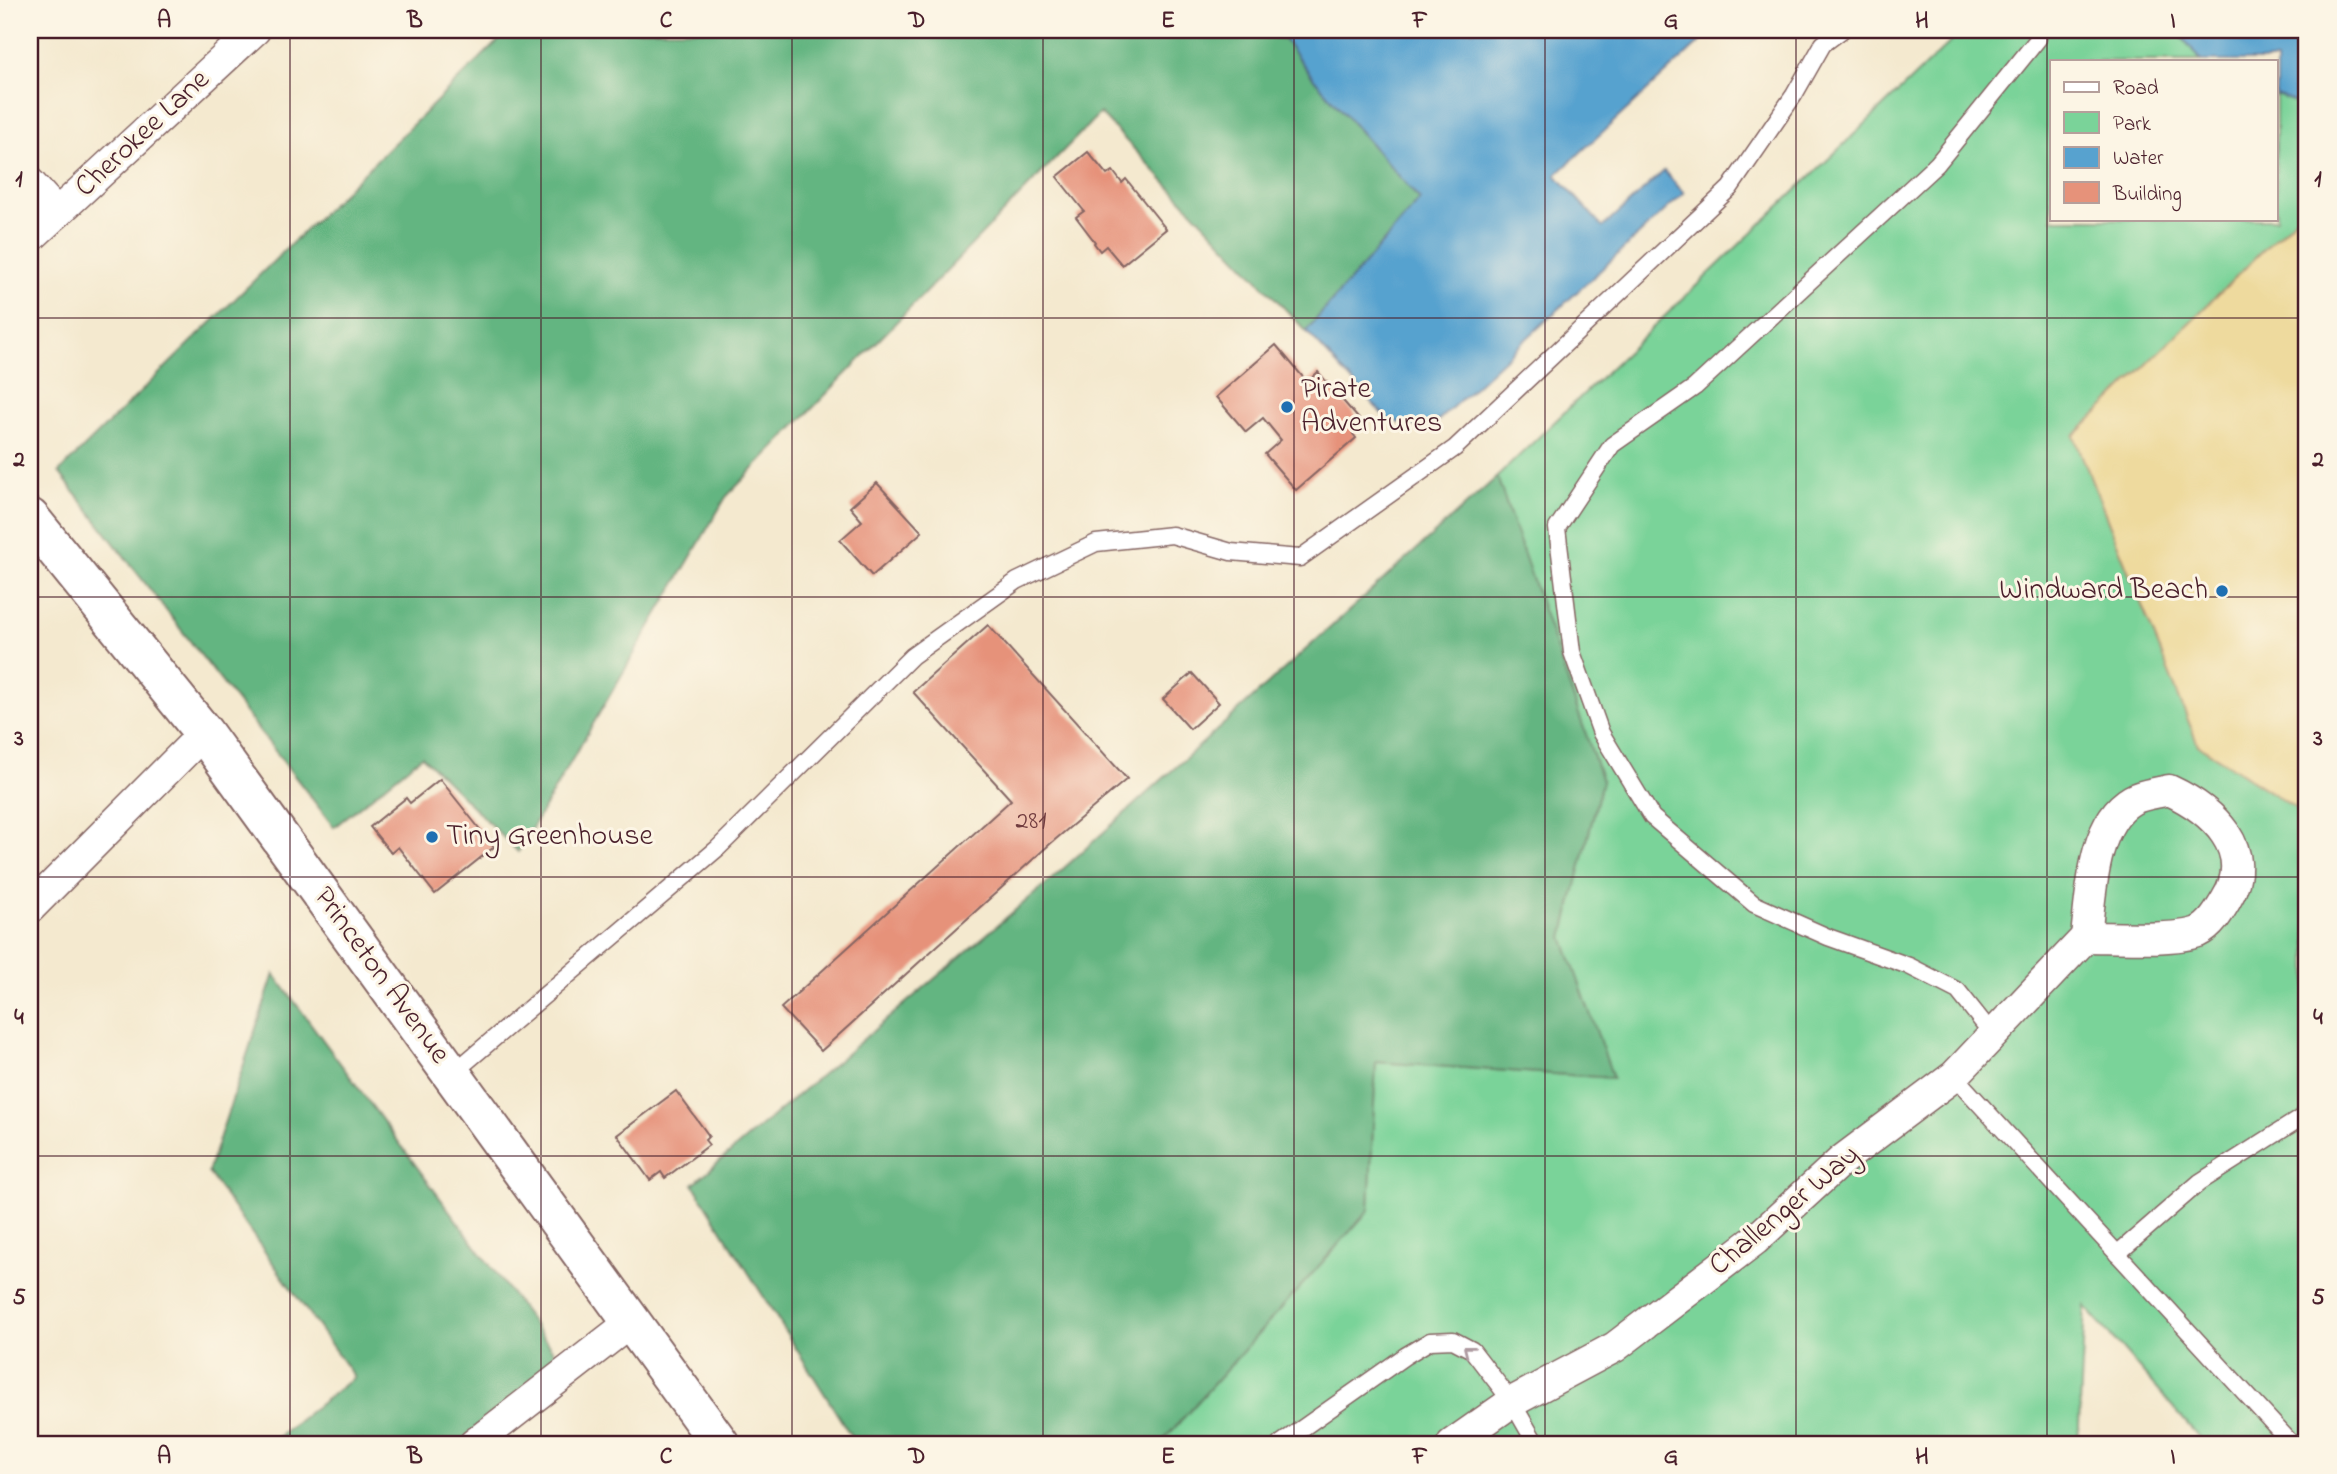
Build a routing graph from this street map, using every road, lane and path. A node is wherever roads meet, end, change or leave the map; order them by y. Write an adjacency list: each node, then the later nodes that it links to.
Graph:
1 (255, 30): 5 (street, Cherokee Lane)
2 (1842, 30): 12 (lane)
3 (2038, 39): 11 (lane)
4 (30, 183): 5 (street)
5 (57, 213): 6 (street, Cherokee Lane)
6 (30, 238)
7 (30, 518): 8 (main road, Princeton Avenue)
8 (204, 733): 9 (street); 12 (main road, Princeton Avenue)
9 (30, 908)
10 (2086, 937): 10 (street); 11 (street, Challenger Way)
11 (1993, 1035): 13 (street, Challenger Way)
12 (452, 1074): 16 (main road, Princeton Avenue)
13 (1954, 1076): 15 (lane); 17 (street, Challenger Way)
14 (2307, 1114): 15 (lane)
15 (2117, 1254): 23 (lane)
16 (631, 1322): 18 (street); 19 (main road, Princeton Avenue)
17 (1512, 1402): 20 (lane, one-way to 20); 21 (street, Challenger Way); 22 (lane)
18 (474, 1444)
19 (720, 1444)
20 (1280, 1444)
21 (1452, 1444)
22 (1536, 1444)
23 (2291, 1444)

